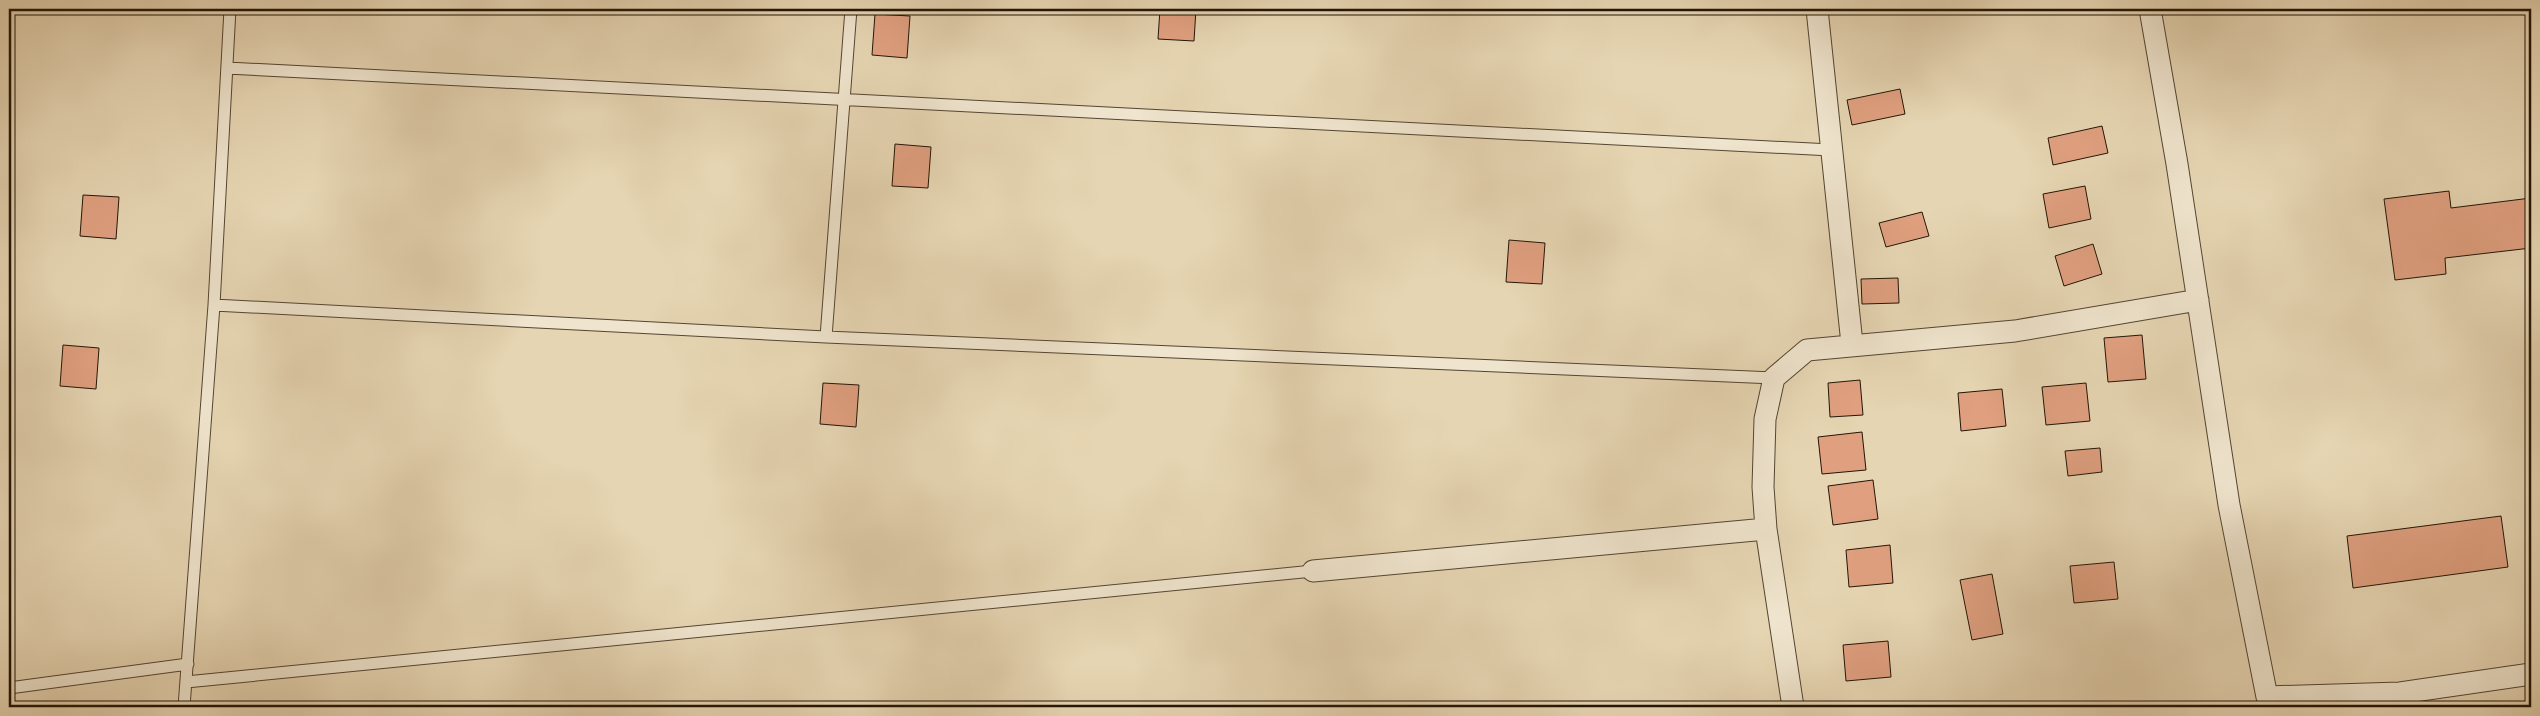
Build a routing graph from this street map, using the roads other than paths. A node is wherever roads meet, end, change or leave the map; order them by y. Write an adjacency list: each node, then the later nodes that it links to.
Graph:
1 (230, 9): 5 (lane)
2 (851, 9): 6 (lane)
3 (1817, 9): 7 (street)
4 (2150, 9): 8 (street)
5 (227, 68): 6 (lane); 9 (lane)
6 (844, 101): 7 (lane); 10 (lane)
7 (1831, 150): 11 (street)
8 (2198, 300): 11 (street); 16 (street)
9 (214, 305): 10 (lane); 15 (lane)
10 (826, 337): 12 (lane)
11 (1852, 344): 12 (street)
12 (1774, 378): 13 (street)
13 (1766, 529): 14 (street); 20 (street)
14 (1313, 571): 17 (lane)
15 (188, 664): 17 (lane); 18 (lane)
16 (2531, 674)
17 (186, 682): 19 (lane)
18 (9, 688)
19 (184, 707)
20 (1793, 707)

